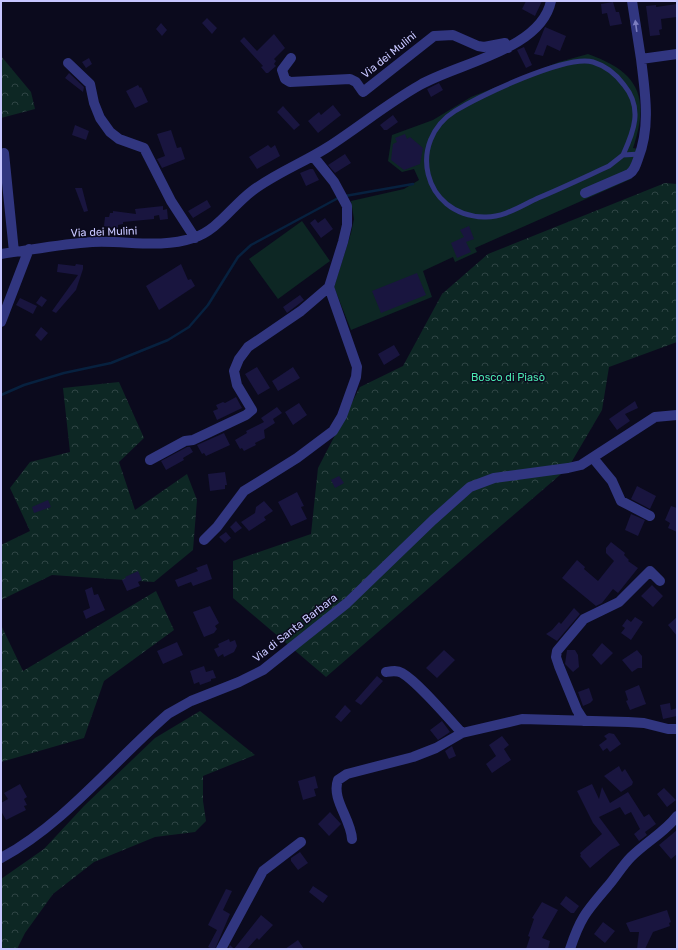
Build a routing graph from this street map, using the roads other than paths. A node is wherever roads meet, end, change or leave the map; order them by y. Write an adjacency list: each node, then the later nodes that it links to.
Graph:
1 (551, 1): 3 (street, Via dei Mulini)
2 (632, 1): 5 (street, one-way to 2)
3 (508, 48): 6 (street, Via dei Mulini); 11 (street, Via dei Mulini)
4 (677, 54): 5 (street)
5 (640, 55): 9 (street)
6 (290, 58)
7 (68, 63): 13 (street)
8 (4, 153): 15 (street)
9 (640, 154): 10 (lane); 12 (street)
10 (623, 155): 10 (lane)
11 (313, 156): 13 (street, Via dei Mulini); 17 (street)
12 (585, 193)
13 (195, 238): 14 (street, Via dei Mulini)
14 (29, 249): 15 (street, Via dei Mulini); 18 (street)
15 (14, 252): 16 (street, Via dei Mulini)
16 (1, 254)
17 (329, 287): 21 (street); 23 (street)
18 (1, 322)
19 (677, 415): 20 (street, Via di Santa Barbara)
20 (593, 458): 22 (street); 32 (street, Via di Santa Barbara)
21 (150, 460)
22 (650, 516)
23 (204, 540)
24 (660, 581): 26 (street)
25 (386, 672): 28 (street)
26 (584, 721): 27 (street); 28 (street)
27 (677, 729)
28 (462, 733): 30 (street)
29 (677, 816): 34 (street)
30 (352, 838)
31 (301, 842): 33 (street)
32 (1, 858)
33 (220, 949)
34 (570, 949)

